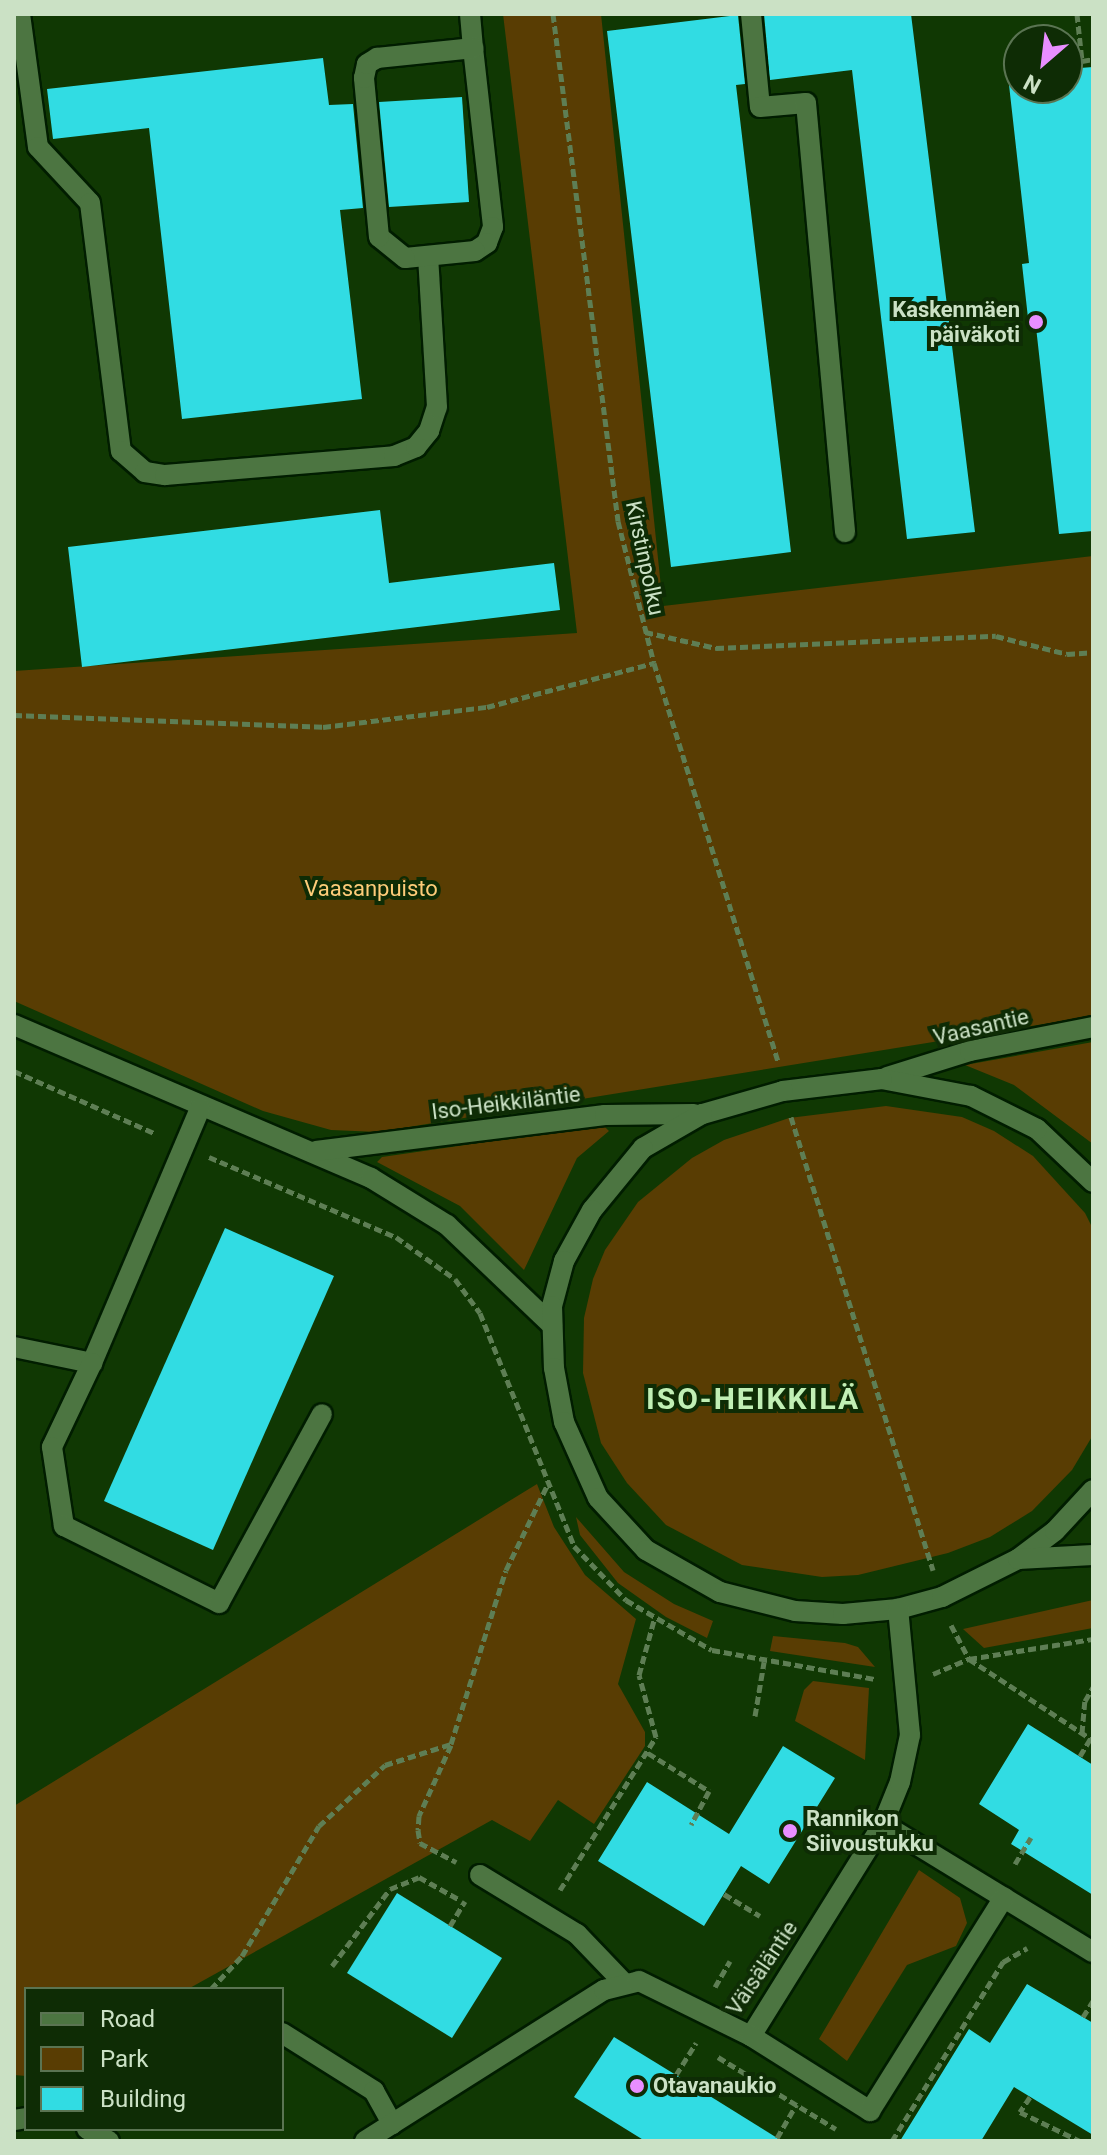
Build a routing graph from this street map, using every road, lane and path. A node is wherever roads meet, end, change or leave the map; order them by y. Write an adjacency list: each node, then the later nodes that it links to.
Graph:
1 (20, 14): 8 (street)
2 (470, 14): 6 (street)
3 (553, 14): 10 (path, Kirstinpolku)
4 (751, 14): 9 (street)
5 (1077, 14): 7 (path)
6 (473, 48): 8 (street); 8 (street)
7 (1093, 59)
8 (428, 256)
9 (845, 532)
10 (645, 632): 11 (path); 12 (path, Kirstinpolku)
11 (1093, 652)
12 (654, 663): 13 (path); 18 (path, Kirstinpolku)
13 (14, 715)
14 (14, 1025): 19 (street, Iso-Heikkiläntie)
15 (1093, 1027): 17 (street, Vaasantie)
16 (14, 1071): 22 (path)
17 (882, 1079): 18 (street); 24 (street)
18 (783, 1091): 20 (street)
19 (200, 1108): 22 (street); 23 (street, Iso-Heikkiläntie)
20 (702, 1114): 23 (street, Iso-Heikkiläntie); 25 (street)
21 (796, 1134): 32 (path)
22 (185, 1146): 27 (street); 29 (path)
23 (316, 1151): 25 (street, Iso-Heikkiläntie)
24 (1093, 1182)
25 (552, 1325): 34 (street)
26 (14, 1347): 27 (street)
27 (92, 1363): 28 (street)
28 (322, 1414)
29 (547, 1485): 35 (path); 45 (path)
30 (1093, 1490): 33 (street)
31 (1093, 1555): 33 (street)
32 (929, 1557)
33 (1018, 1559): 34 (street)
34 (898, 1609): 48 (street, Väisäläntie)
35 (654, 1620): 38 (path); 46 (path)
36 (1093, 1639): 37 (path)
37 (969, 1659): 39 (path); 43 (path)
38 (764, 1662): 40 (path); 42 (path)
39 (940, 1673)
40 (878, 1679)
41 (1093, 1687): 43 (path)
42 (755, 1716)
43 (1082, 1733): 44 (path)
44 (1092, 1739): 47 (path)
45 (451, 1744): 52 (path); 62 (path)
46 (647, 1753): 49 (path); 55 (path)
47 (1080, 1756)
48 (883, 1824): 54 (street); 67 (street, Väisäläntie)
49 (691, 1825)
50 (1031, 1837): 51 (path)
51 (1015, 1864)
52 (480, 1875): 55 (street)
53 (724, 1894): 56 (path)
54 (1004, 1897): 59 (street); 67 (street)
55 (544, 1914): 61 (street)
56 (760, 1916)
57 (450, 1926): 60 (path)
58 (1036, 1950): 78 (path)
59 (1093, 1952)
60 (332, 1966)
61 (623, 1982): 67 (street, Väisäläntie); 72 (street)
62 (213, 1987)
63 (1093, 2001): 64 (path)
64 (1083, 2017)
65 (284, 2034): 72 (street)
66 (685, 2036): 68 (path)
67 (751, 2036)
68 (696, 2043): 69 (path); 71 (path)
69 (676, 2075)
70 (1030, 2097): 79 (path)
71 (796, 2106): 74 (path); 75 (path)
72 (392, 2124): 77 (street)
73 (91, 2131): 76 (street)
74 (845, 2134)
75 (777, 2138)
76 (109, 2141)
77 (365, 2141)
78 (892, 2141)
79 (1080, 2141)

